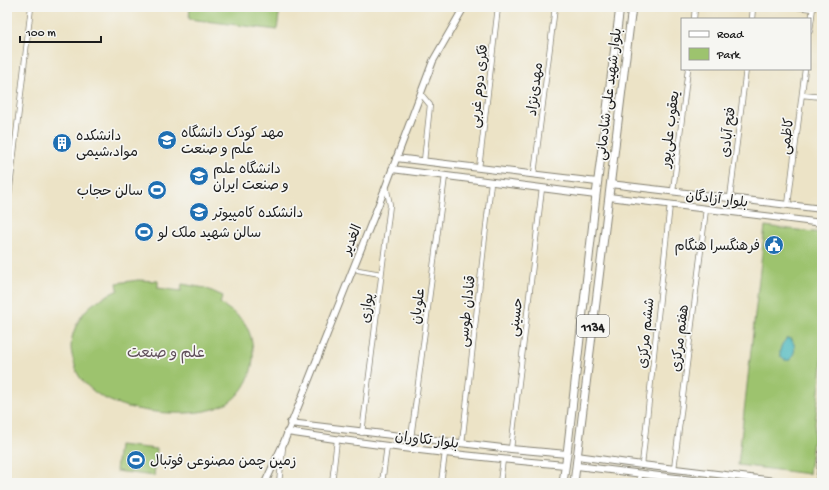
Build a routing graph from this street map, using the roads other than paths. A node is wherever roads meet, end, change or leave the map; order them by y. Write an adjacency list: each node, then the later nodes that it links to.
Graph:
1 (31, 7): 39 (street)
2 (464, 7): 17 (main road, الغدیر)
3 (498, 7): 22 (street, فکری دوم غربی)
4 (555, 7): 24 (street, مهدی‌نژاد)
5 (620, 7): 27 (main road, بلوار شهید علی شادمانی / 1134)
6 (632, 7): 28 (main road, بلوار شهید علی شادمانی / 1134)
7 (695, 7): 11 (street)
8 (753, 7): 12 (street)
9 (797, 7): 10 (street)
10 (813, 8): 13 (street)
11 (694, 18)
12 (752, 18)
13 (811, 23)
14 (688, 70): 31 (street, یعقوب علی‌پور)
15 (746, 70): 34 (street, فتح آبادی)
16 (805, 70): 18 (street, کاظمی)
17 (421, 94): 20 (main road, الغدیر); 21 (street)
18 (802, 95): 19 (street); 36 (street, کاظمی)
19 (822, 97)
20 (396, 158): 21 (main road); 23 (main road, الغدیر)
21 (424, 161): 22 (main road)
22 (479, 168): 24 (main road)
23 (392, 169): 25 (main road); 29 (main road, الغدیر)
24 (534, 174): 27 (main road)
25 (445, 176): 26 (main road); 46 (street, علویان)
26 (491, 182): 30 (main road); 49 (street, قنادان طوسی)
27 (597, 182): 28 (main road); 32 (main road, 1134)
28 (610, 184): 31 (main road, بلوار آزادگان); 33 (main road, 1134)
29 (386, 186): 42 (street, پوازی); 43 (main road, الغدیر)
30 (542, 188): 32 (main road); 51 (street, حسینی)
31 (673, 191): 34 (main road, بلوار آزادگان)
32 (596, 195): 33 (main road); 53 (main road, 1134)
33 (609, 196): 35 (main road, بلوار آزادگان); 55 (main road, 1134)
34 (730, 198): 36 (main road, بلوار آزادگان)
35 (670, 204): 37 (main road, بلوار آزادگان); 58 (street, ششم مرکزی)
36 (788, 205): 38 (main road, بلوار آزادگان)
37 (706, 209): 40 (main road, بلوار آزادگان); 60 (street, هفتم مرکزی)
38 (822, 209)
39 (7, 213)
40 (822, 223)
41 (358, 270): 42 (street)
42 (381, 274): 45 (street, پوازی)
43 (290, 423): 44 (main road, الغدیر); 45 (main road, بلوار تکاوران)
44 (287, 431): 47 (main road, بلوار تکاوران); 48 (main road, الغدیر)
45 (362, 432): 46 (main road, بلوار تکاوران)
46 (411, 438): 49 (main road, بلوار تکاوران)
47 (337, 440): 50 (main road, بلوار تکاوران); 65 (street)
48 (284, 442): 63 (main road, الغدیر); 64 (street)
49 (462, 444): 51 (main road, بلوار تکاوران)
50 (387, 446): 52 (main road, بلوار تکاوران); 66 (street)
51 (511, 449): 53 (main road, بلوار تکاوران)
52 (445, 453): 56 (main road, بلوار تکاوران); 67 (street)
53 (567, 454): 55 (main road); 57 (main road, 1134)
54 (822, 454): 74 (main road)
55 (578, 456): 58 (main road); 59 (main road, 1134)
56 (503, 460): 57 (main road, بلوار تکاوران); 68 (street)
57 (565, 465): 59 (main road); 69 (main road, 1134)
58 (642, 465): 60 (main road)
59 (577, 466): 61 (main road); 70 (main road, 1134)
60 (674, 469): 73 (main road)
61 (640, 474): 62 (main road); 71 (street)
62 (698, 482): 72 (main road)
63 (265, 483)
64 (279, 483)
65 (332, 483)
66 (382, 483)
67 (441, 483)
68 (500, 483)
69 (563, 483)
70 (574, 483)
71 (639, 483)
72 (717, 483)
73 (791, 483)
74 (819, 483)

